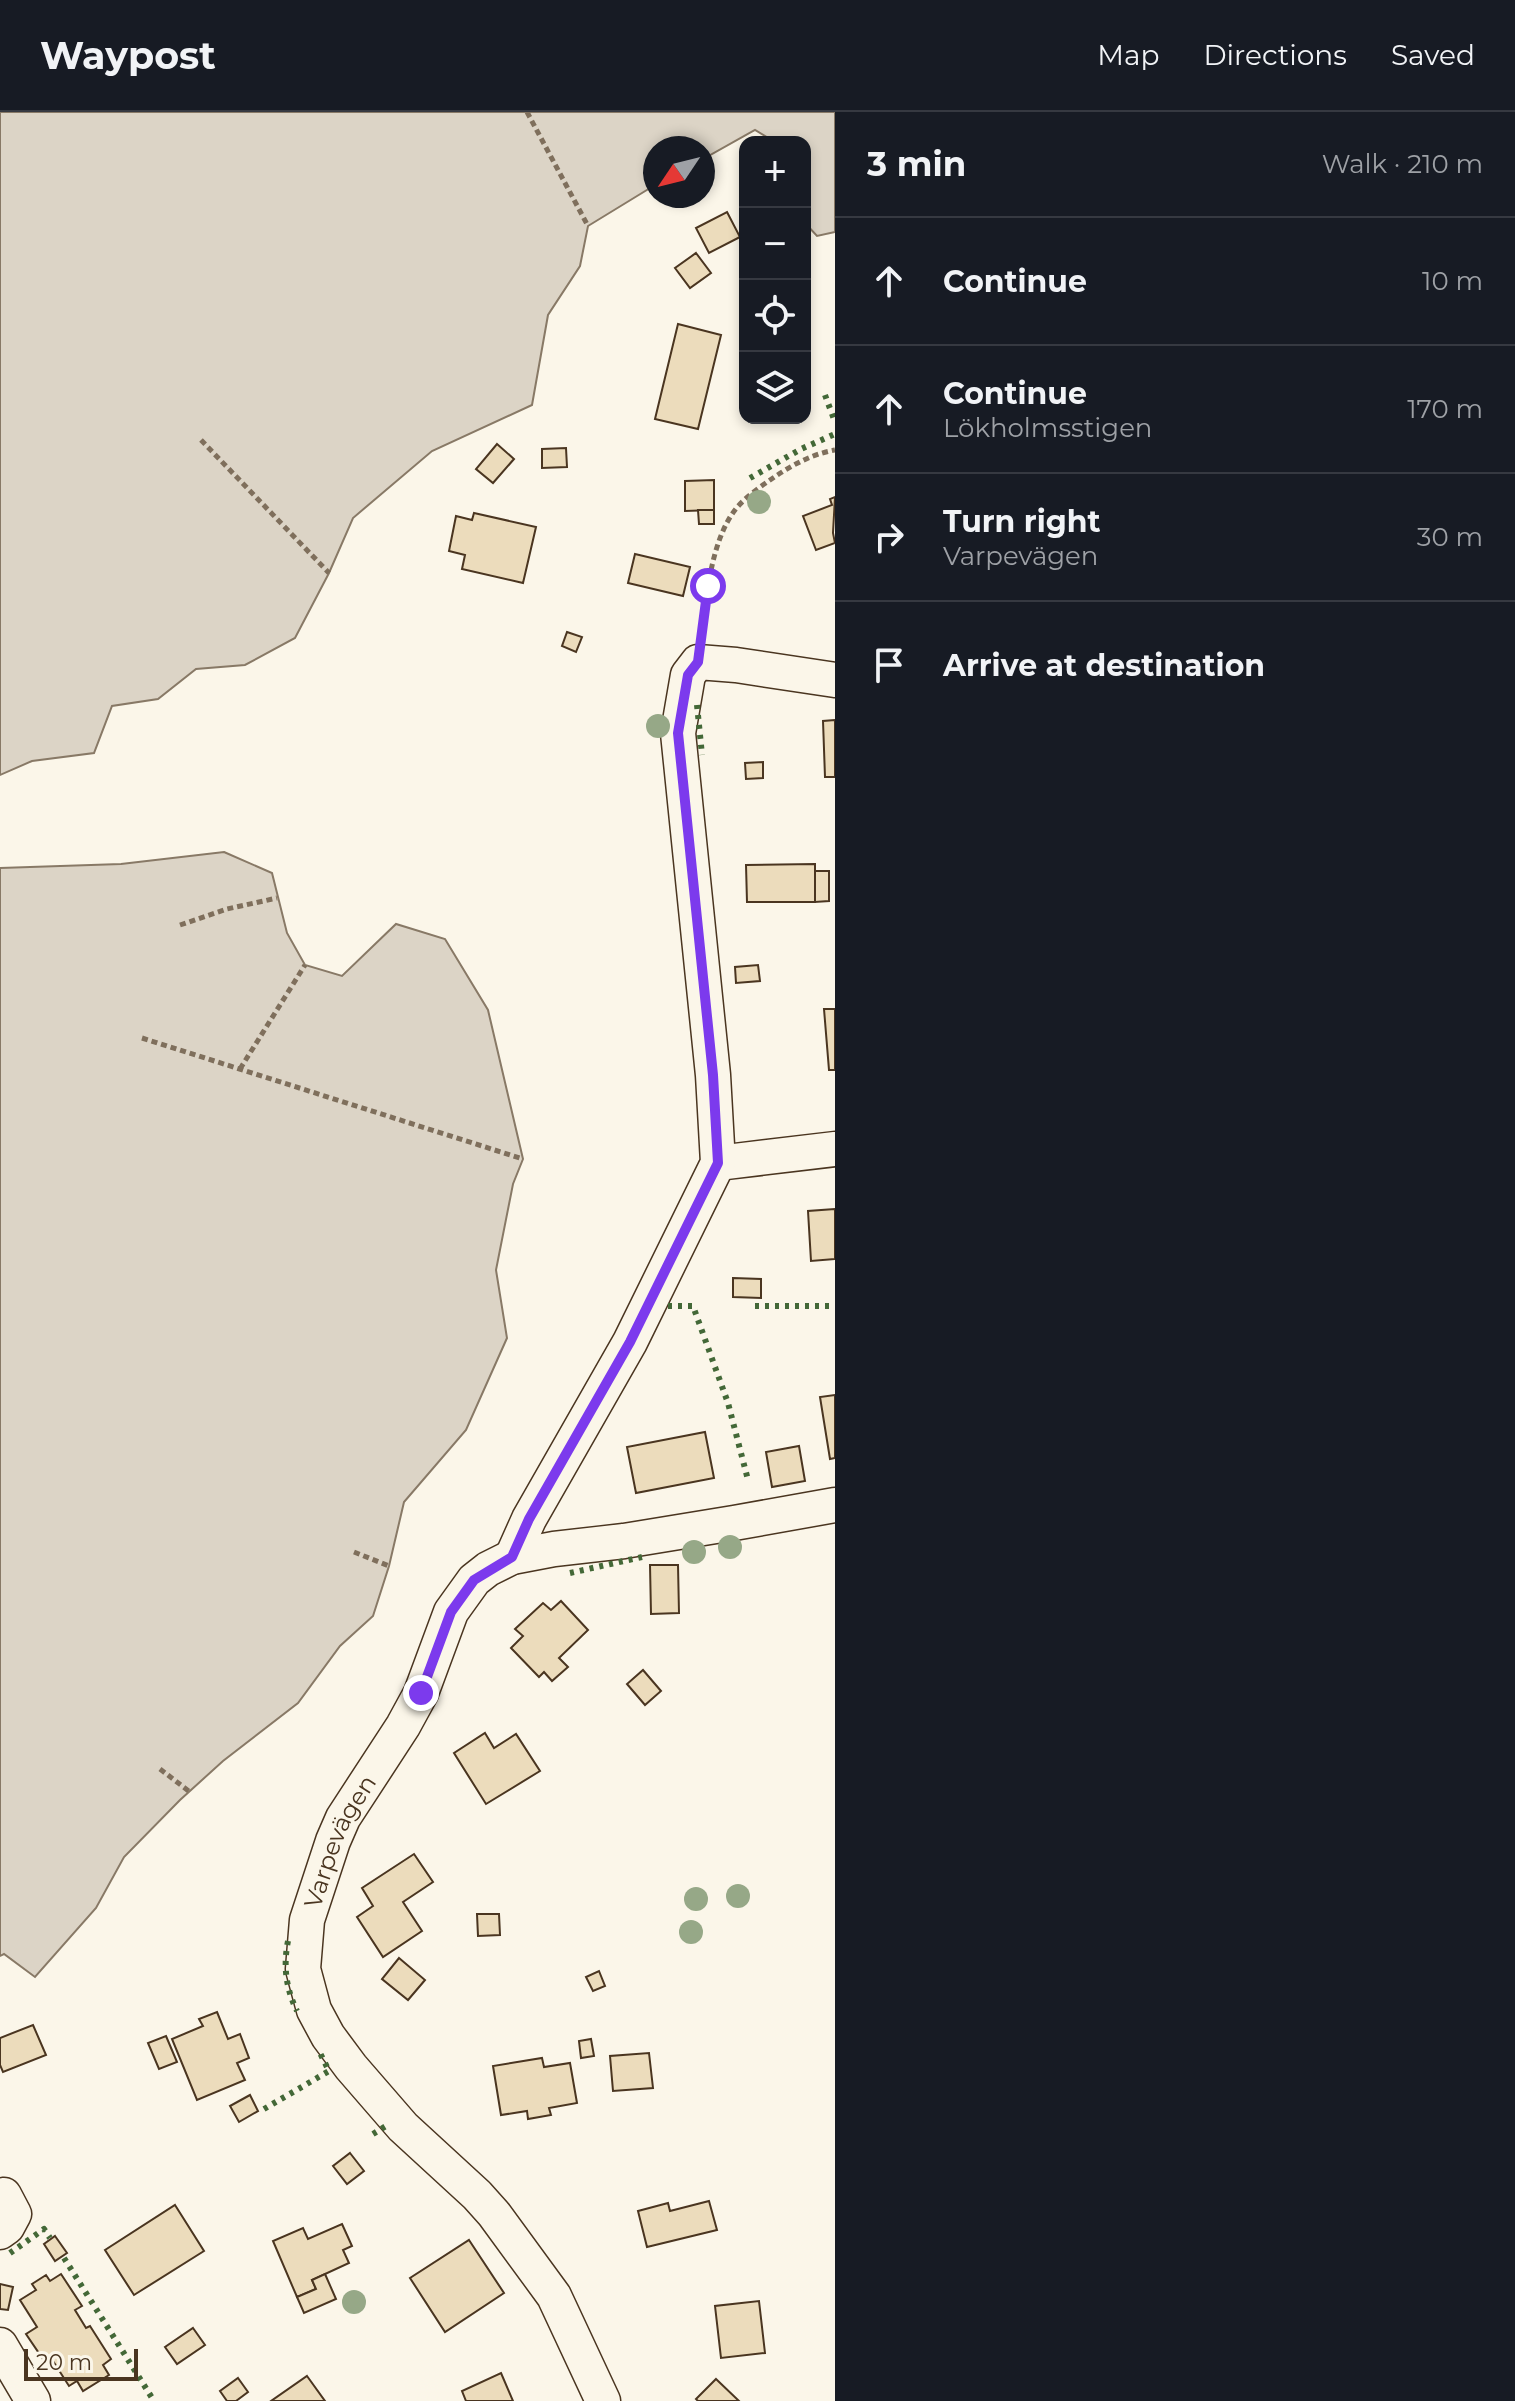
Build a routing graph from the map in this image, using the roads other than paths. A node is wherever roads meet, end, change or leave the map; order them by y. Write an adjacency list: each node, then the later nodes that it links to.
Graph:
1 (835, 680): 3 (street)
2 (835, 1149): 3 (street)
3 (718, 1163): 5 (street)
4 (835, 1505): 5 (street, Varpevägen)
5 (512, 1557): 10 (street, Varpevägen)
6 (4, 2195): 7 (street)
7 (0, 2232)
8 (0, 2345): 9 (street)
9 (33, 2401)
10 (603, 2401)

